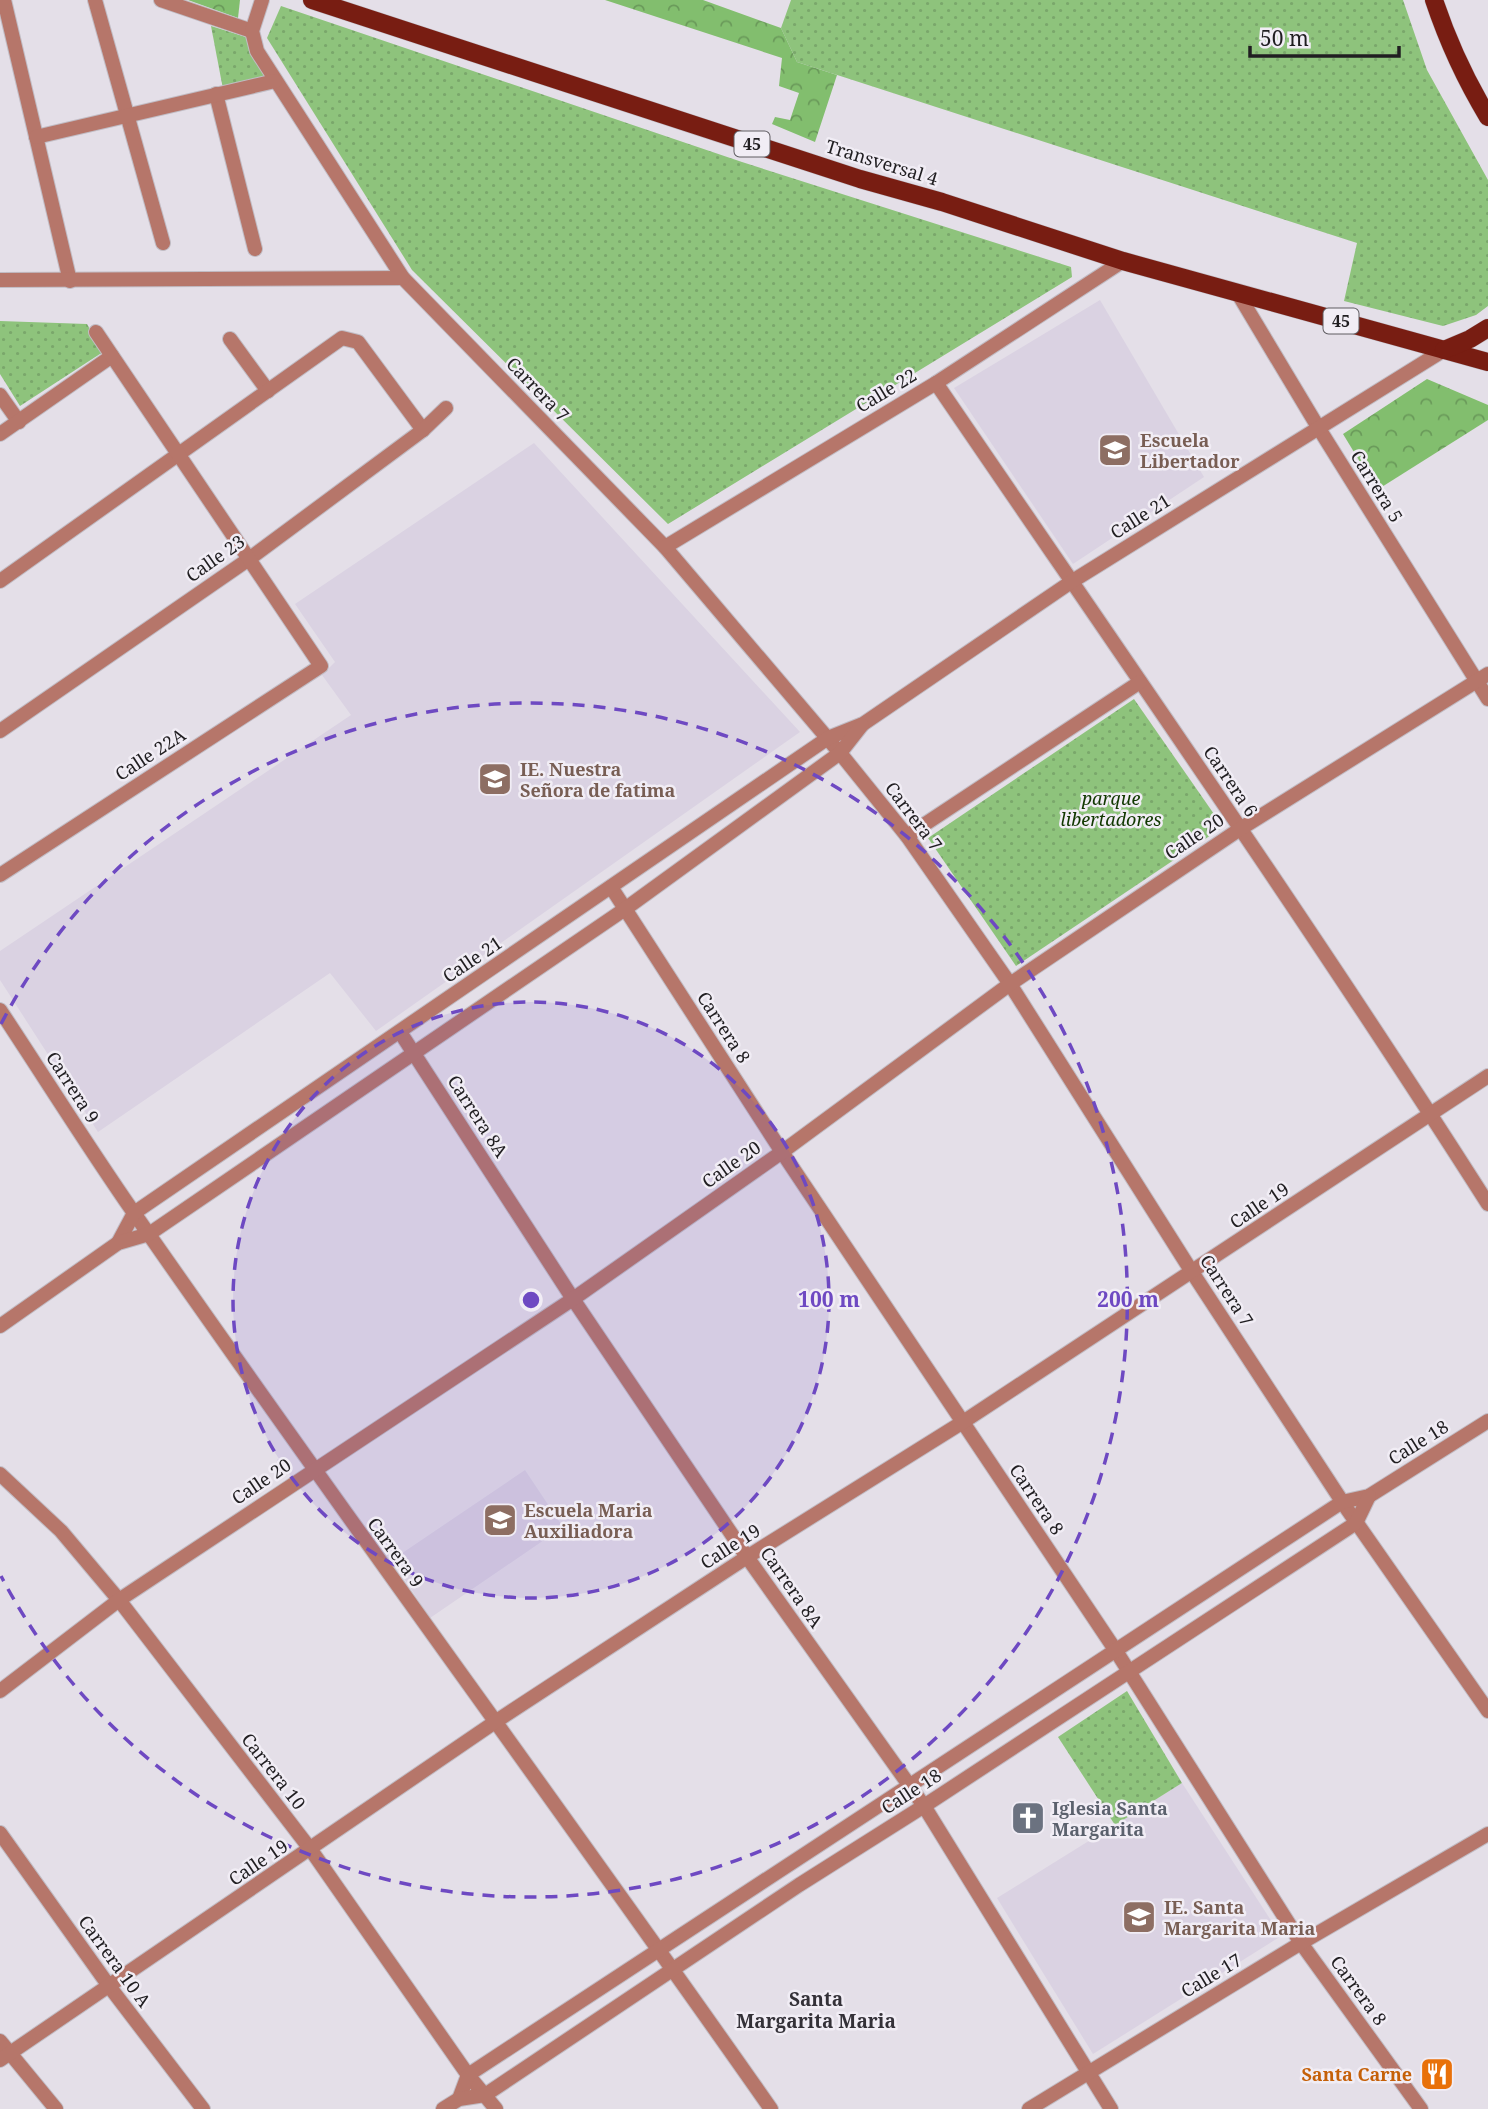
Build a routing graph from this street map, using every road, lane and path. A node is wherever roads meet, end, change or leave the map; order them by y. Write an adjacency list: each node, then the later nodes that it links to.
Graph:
1 (4, 0): 12 (street)
2 (95, 0): 10 (street)
3 (161, 0): 7 (street)
4 (262, 0): 7 (street)
5 (312, 0): 15 (main road, Transversal 4 / 45)
6 (1434, 0): 11 (main road)
7 (252, 31): 8 (street, Carrera 7)
8 (275, 81): 9 (street); 16 (street, Carrera 7)
9 (216, 94): 10 (street); 14 (street)
10 (128, 116): 12 (street); 13 (street)
11 (1488, 117)
12 (36, 137): 18 (street)
13 (163, 243)
14 (256, 248)
15 (1123, 261): 19 (main road, Transversal 4 / 45); 26 (street, Calle 22)
16 (403, 278): 18 (street); 35 (street, Carrera 7)
17 (0, 280): 18 (street)
18 (71, 281)
19 (1237, 292): 23 (main road, Transversal 4 / 45); 31 (street, Carrera 5)
20 (1488, 328): 23 (main road)
21 (96, 332): 24 (street)
22 (230, 339): 27 (street)
23 (1444, 350): 25 (main road, 45); 31 (street, Calle 21)
24 (112, 356): 30 (street); 34 (street)
25 (1488, 362)
26 (936, 383): 35 (street, Calle 22); 38 (street, Carrera 6)
27 (268, 391): 32 (street); 34 (street)
28 (0, 395): 30 (street)
29 (446, 408): 32 (street, Calle 23)
30 (19, 422): 33 (street)
31 (1318, 427): 38 (street, Calle 21); 39 (street, Carrera 5)
32 (423, 430): 36 (street, Calle 23)
33 (0, 435)
34 (178, 457): 36 (street); 37 (street)
35 (665, 547): 44 (street, Carrera 7)
36 (248, 559): 43 (street, Calle 23); 48 (street, Calle 22A)
37 (0, 581)
38 (1071, 582): 40 (street, Carrera 6); 42 (street, Calle 21)
39 (1482, 678): 41 (street, Carrera 5); 46 (street, Calle 20)
40 (1140, 682): 46 (street, Carrera 6); 47 (street)
41 (1488, 699)
42 (863, 724): 44 (street, Calle 21); 45 (street, Calle 21)
43 (0, 732)
44 (828, 738): 45 (street, Carrera 7); 49 (street, Calle 21)
45 (840, 753): 47 (street, Carrera 7); 50 (street, Calle 21)
46 (1240, 829): 51 (street, Calle 20); 56 (street, Carrera 6)
47 (907, 836): 51 (street, Carrera 7)
48 (0, 875)
49 (611, 887): 50 (street, Carrera 8); 53 (street, Calle 21)
50 (625, 909): 54 (street, Calle 21); 57 (street, Carrera 8)
51 (1010, 984): 57 (street, Calle 20); 62 (street, Carrera 7)
52 (0, 1010): 59 (street, Carrera 9)
53 (400, 1032): 54 (street, Carrera 8A); 59 (street, Calle 21)
54 (415, 1053): 60 (street, Calle 21); 63 (street, Carrera 8A)
55 (1488, 1076): 56 (street, Calle 19)
56 (1430, 1113): 58 (street, Carrera 6); 62 (street, Calle 19)
57 (782, 1152): 63 (street, Calle 20); 66 (street, Carrera 8)
58 (1488, 1204)
59 (134, 1213): 60 (street, Carrera 9); 61 (street, Calle 21)
60 (149, 1234): 61 (street, Calle 21); 67 (street, Carrera 9)
61 (118, 1243): 64 (street, Calle 21)
62 (1192, 1272): 66 (street, Calle 19); 70 (street, Carrera 7)
63 (573, 1299): 67 (street, Calle 20); 72 (street, Carrera 8A)
64 (0, 1326)
65 (1488, 1421): 69 (street, Calle 18)
66 (963, 1422): 72 (street, Calle 19); 76 (street, Carrera 8)
67 (313, 1469): 75 (street, Calle 20); 81 (street, Carrera 9)
68 (0, 1474): 75 (street, Carrera 10)
69 (1369, 1496): 70 (street, Calle 18); 71 (street)
70 (1342, 1502): 71 (street, Carrera 7); 73 (street, Calle 18)
71 (1356, 1523): 74 (street, Calle 18); 79 (street, Carrera 7)
72 (747, 1557): 81 (street, Calle 19); 83 (street, Carrera 8A)
73 (1233, 1574): 74 (street); 76 (street, Calle 18)
74 (1247, 1594): 77 (street, Calle 18)
75 (118, 1600): 78 (street, Calle 20); 87 (street, Carrera 10)
76 (1116, 1651): 77 (street, Carrera 8); 80 (street, Calle 18)
77 (1129, 1671): 82 (street, Calle 18); 90 (street, Carrera 8)
78 (0, 1691)
79 (1488, 1712)
80 (1016, 1717): 82 (street); 83 (street, Calle 18)
81 (495, 1722): 87 (street, Calle 19); 91 (street, Carrera 9)
82 (1029, 1737): 84 (street, Calle 18)
83 (909, 1785): 84 (street, Carrera 8A); 88 (street, Calle 18)
84 (924, 1806): 89 (street, Calle 18); 96 (street, Carrera 8A)
85 (0, 1833): 93 (street, Carrera 10 A)
86 (1488, 1834): 90 (street, Calle 17)
87 (311, 1850): 93 (street, Calle 19); 97 (street, Carrera 10)
88 (786, 1866): 89 (street); 91 (street, Calle 18)
89 (799, 1885): 92 (street, Calle 18)
90 (1301, 1943): 96 (street, Calle 17); 107 (street, Carrera 8)
91 (659, 1949): 92 (street, Carrera 9); 97 (street, Calle 18)
92 (674, 1970): 98 (street, Calle 18); 104 (street, Carrera 9)
93 (109, 1986): 95 (street, Calle 19); 101 (street, Carrera 10 A)
94 (0, 2041): 95 (street)
95 (4, 2057): 100 (street)
96 (1087, 2072): 105 (street, Calle 17); 106 (street, Carrera 8A)
97 (468, 2075): 98 (street, Carrera 10); 99 (street)
98 (485, 2095): 99 (street, Calle 18); 103 (street, Carrera 10)
99 (458, 2099): 102 (street, Calle 18)
100 (56, 2109)
101 (203, 2109)
102 (443, 2109)
103 (496, 2109)
104 (771, 2109)
105 (1029, 2109)
106 (1111, 2109)
107 (1421, 2109)

